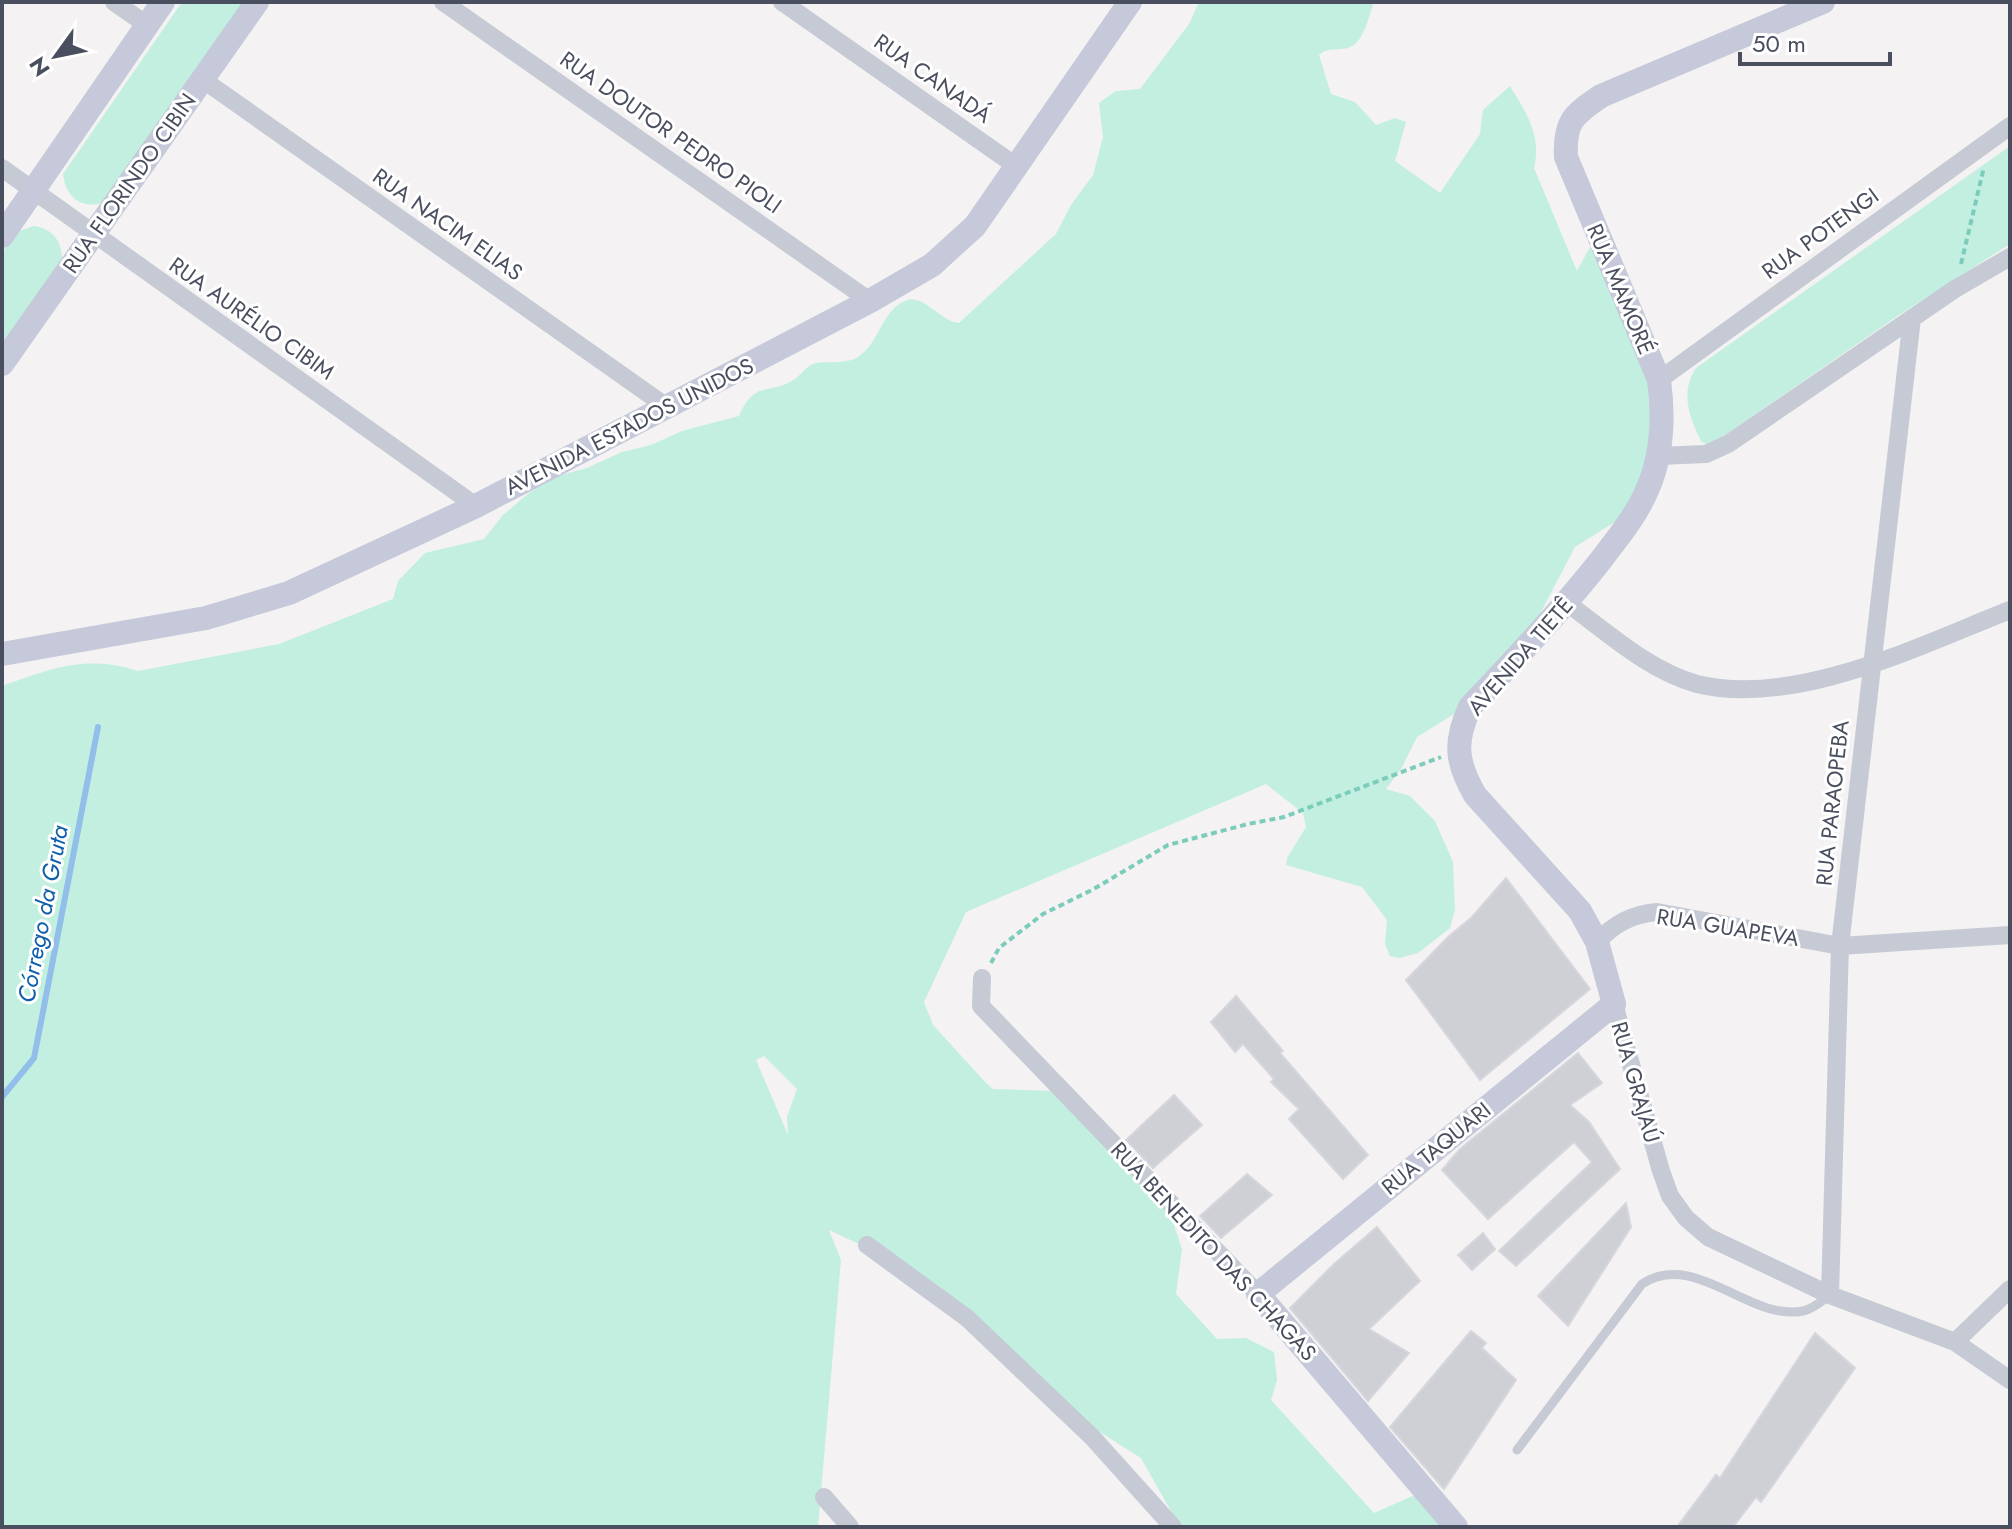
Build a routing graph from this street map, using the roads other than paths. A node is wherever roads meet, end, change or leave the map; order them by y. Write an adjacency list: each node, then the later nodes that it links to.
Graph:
1 (114, 2): 8 (street)
2 (163, 2): 8 (street)
3 (257, 2): 9 (street, RUA FLORINDO CIBIN)
4 (443, 2): 17 (street, RUA DOUTOR PEDRO PIOLI)
5 (782, 2): 11 (street, RUA CANADÁ)
6 (1823, 2): 20 (street, RUA MAMORÉ)
7 (1126, 3): 11 (street, AVENIDA ESTADOS UNIDOS)
8 (147, 25): 13 (street)
9 (202, 79): 14 (street, RUA FLORINDO CIBIN); 21 (street, RUA NACIM ELIAS)
10 (2010, 126): 20 (street, RUA POTENGI)
11 (1016, 166): 17 (street, AVENIDA ESTADOS UNIDOS)
12 (2, 168): 13 (street, RUA AURÉLIO CIBIM)
13 (34, 191): 14 (street, RUA AURÉLIO CIBIM); 15 (street)
14 (93, 234): 19 (street, RUA FLORINDO CIBIN); 23 (street, RUA AURÉLIO CIBIM)
15 (2, 236)
16 (2010, 257): 18 (street)
17 (870, 301): 21 (street, AVENIDA ESTADOS UNIDOS)
18 (1912, 318): 22 (street); 27 (street, RUA PARAOPEBA)
19 (2, 364)
20 (1659, 380): 22 (street, RUA MAMORÉ)
21 (667, 407): 23 (street, AVENIDA ESTADOS UNIDOS)
22 (1658, 456): 24 (street, AVENIDA TIETÊ)
23 (476, 506): 26 (street, AVENIDA ESTADOS UNIDOS)
24 (1567, 603): 27 (street); 29 (street, AVENIDA TIETÊ)
25 (2010, 610): 27 (street)
26 (2, 654)
27 (1872, 664): 30 (street, RUA PARAOPEBA)
28 (2010, 935): 30 (street, RUA GUAPEVA)
29 (1597, 942): 30 (street, RUA GUAPEVA); 32 (street, RUA GRAJAÚ)
30 (1840, 946): 36 (street, RUA PARAOPEBA)
31 (982, 978): 35 (street, RUA BENEDITO DAS CHAGAS)
32 (1614, 1004): 35 (street, RUA TAQUARI); 36 (street, RUA GRAJAÚ)
33 (867, 1245): 42 (street)
34 (2010, 1289): 37 (street)
35 (1258, 1294): 43 (street, RUA BENEDITO DAS CHAGAS)
36 (1830, 1295): 37 (street); 39 (lane)
37 (1955, 1342): 38 (street)
38 (2010, 1380)
39 (1517, 1450)
40 (824, 1497): 41 (street)
41 (850, 1527)
42 (1173, 1527)
43 (1456, 1527)

